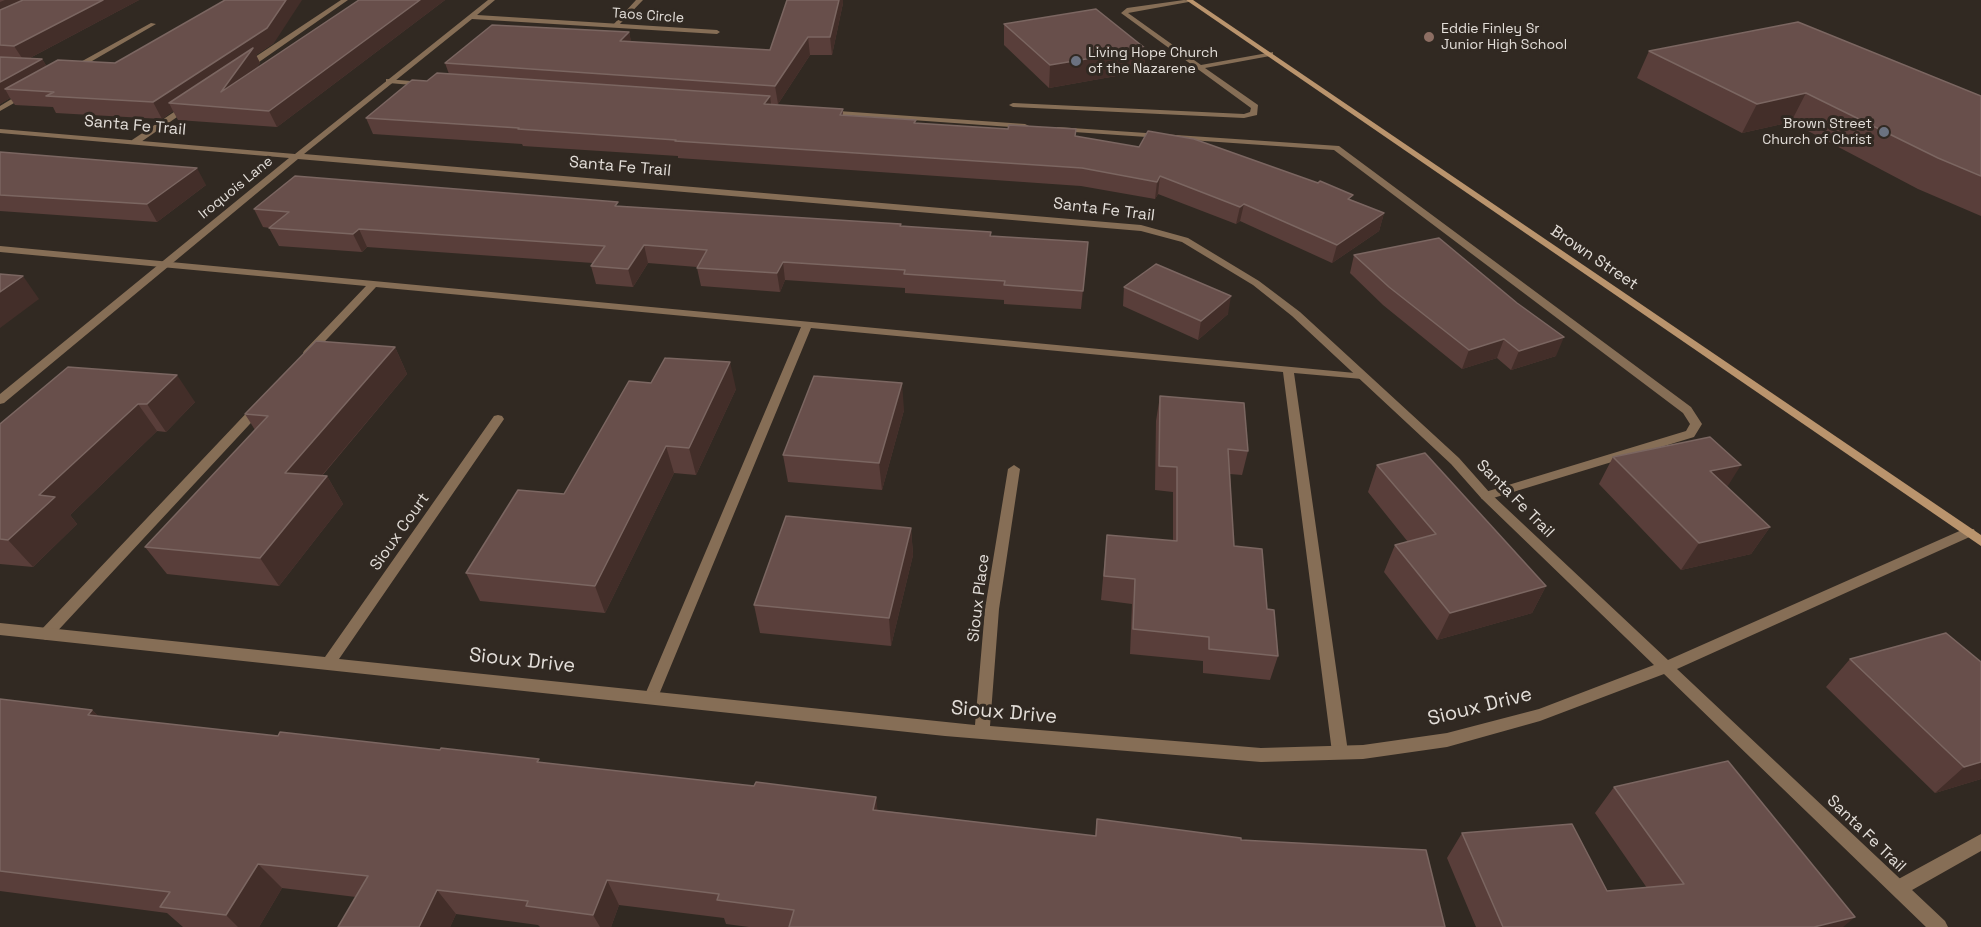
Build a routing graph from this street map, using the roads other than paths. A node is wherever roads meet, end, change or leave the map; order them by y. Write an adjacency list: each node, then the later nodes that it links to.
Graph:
1 (345, 0): 11 (street)
2 (492, 0): 5 (street, Iroquois Lane)
3 (640, 0): 7 (street)
4 (1190, 1): 9 (main road, Brown Street); 10 (street)
5 (470, 17): 7 (street, Taos Circle); 13 (street, Iroquois Lane)
6 (153, 24): 12 (street)
7 (615, 26): 8 (street, Taos Circle)
8 (717, 32)
9 (1270, 54): 10 (street); 37 (main road, Brown Street)
10 (1199, 67): 17 (street)
11 (240, 71)
12 (63, 74)
13 (389, 81): 14 (street); 24 (street, Iroquois Lane)
14 (436, 85)
15 (33, 90): 18 (street)
16 (193, 103): 23 (street)
17 (1013, 105)
18 (0, 109)
19 (815, 111): 20 (street)
20 (1040, 127)
21 (1052, 128): 36 (street)
22 (0, 131): 23 (street, Santa Fe Trail)
23 (135, 142): 24 (street, Santa Fe Trail)
24 (296, 156): 26 (street, Iroquois Lane); 31 (street, Santa Fe Trail)
25 (0, 249): 26 (street)
26 (164, 265): 27 (street); 33 (street, Iroquois Lane)
27 (373, 284): 28 (street); 29 (street)
28 (807, 324): 30 (street); 42 (street)
29 (300, 363)
30 (1288, 369): 31 (street); 44 (street)
31 (1362, 376): 36 (street, Santa Fe Trail)
32 (267, 398): 39 (street)
33 (0, 400)
34 (498, 419): 40 (street, Sioux Court)
35 (1014, 469): 43 (street, Sioux Place)
36 (1486, 496): 41 (street, Santa Fe Trail)
37 (1975, 537): 41 (street, Sioux Drive)
38 (0, 629): 39 (street, Sioux Drive)
39 (46, 634): 40 (street, Sioux Drive)
40 (328, 664): 42 (street, Sioux Drive)
41 (1666, 667): 44 (street, Sioux Drive); 46 (street, Santa Fe Trail)
42 (651, 697): 43 (street, Sioux Drive)
43 (982, 731): 44 (street, Sioux Drive)
44 (1340, 752)
45 (1981, 842): 46 (street)
46 (1899, 888): 47 (street, Santa Fe Trail)
47 (1939, 927)

